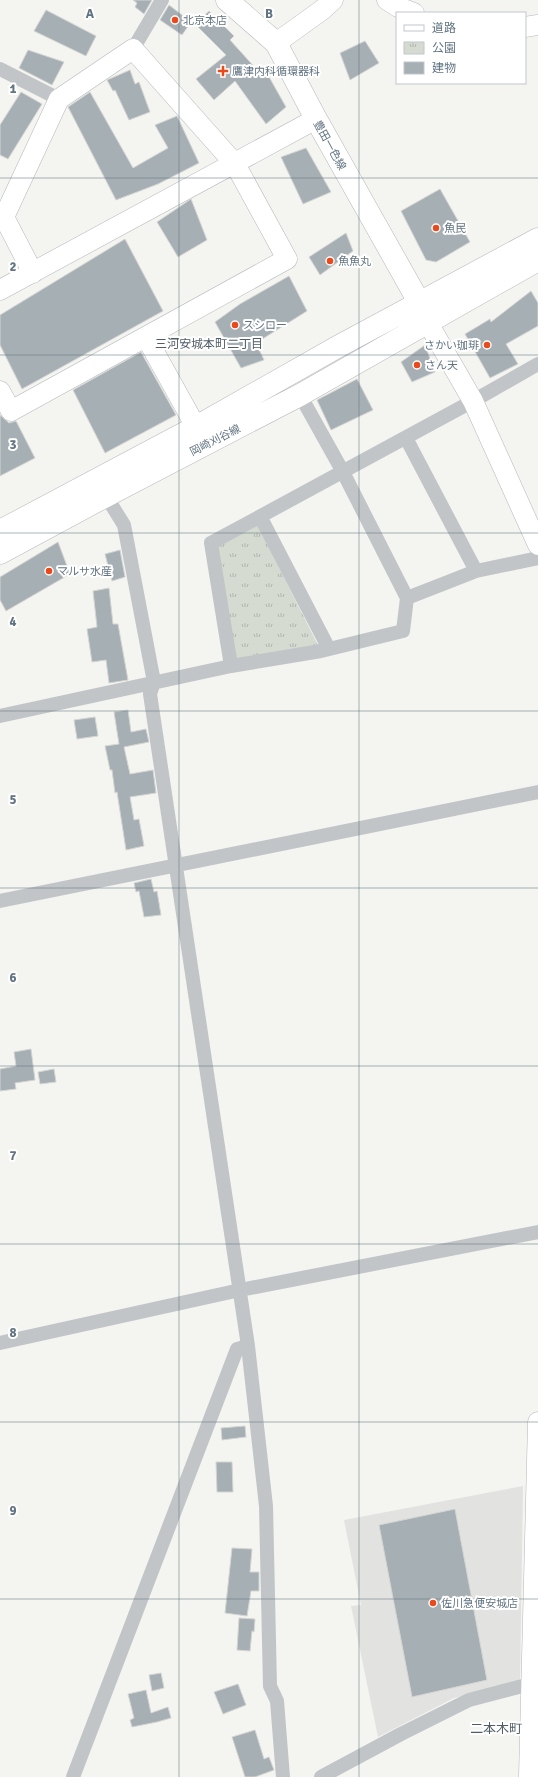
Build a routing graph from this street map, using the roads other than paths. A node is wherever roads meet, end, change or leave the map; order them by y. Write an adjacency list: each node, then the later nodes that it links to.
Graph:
1 (162, 0): 9 (street)
2 (228, 0): 8 (main road, 豊田一色線)
3 (333, 0): 8 (street)
4 (387, 0): 5 (street)
5 (411, 12)
6 (538, 25): 7 (street)
7 (526, 27)
8 (276, 43): 12 (main road, 豊田一色線)
9 (133, 49): 11 (street); 13 (street)
10 (0, 69): 11 (street)
11 (59, 99): 16 (street)
12 (316, 119): 13 (street); 18 (main road, 豊田一色線)
13 (235, 164): 16 (street); 20 (street)
14 (538, 239): 18 (main road)
15 (538, 260): 19 (main road)
16 (33, 273): 17 (street)
17 (0, 290)
18 (419, 302): 19 (main road, 豊田一色線); 25 (main road, 岡崎刈谷線)
19 (428, 322): 23 (main road, 岡崎刈谷線); 24 (street)
20 (146, 337): 22 (street); 25 (street)
21 (538, 364): 24 (street)
22 (0, 391)
23 (300, 395): 27 (street); 28 (main road, 岡崎刈谷線)
24 (473, 401): 26 (street); 31 (street)
25 (196, 427): 30 (main road, 岡崎刈谷線)
26 (406, 438): 27 (street); 34 (street)
27 (343, 472): 29 (street); 35 (street)
28 (106, 496): 32 (main road, 岡崎刈谷線); 38 (street)
29 (261, 518): 36 (street); 37 (street)
30 (0, 531)
31 (538, 544)
32 (0, 553)
33 (538, 558): 34 (street)
34 (476, 571): 35 (street)
35 (407, 598): 36 (street)
36 (329, 649): 37 (street)
37 (232, 666): 38 (street)
38 (154, 682): 39 (street); 41 (street)
39 (0, 716)
40 (538, 792): 41 (street)
41 (175, 865): 42 (street); 44 (street)
42 (0, 901)
43 (538, 1232): 44 (street)
44 (240, 1290): 45 (street); 46 (street)
45 (0, 1343)
46 (248, 1346): 49 (street); 50 (street)
47 (538, 1422): 48 (street)
48 (535, 1683): 51 (street); 52 (street)
49 (73, 1777)
50 (283, 1777)
51 (321, 1777)
52 (529, 1777)

